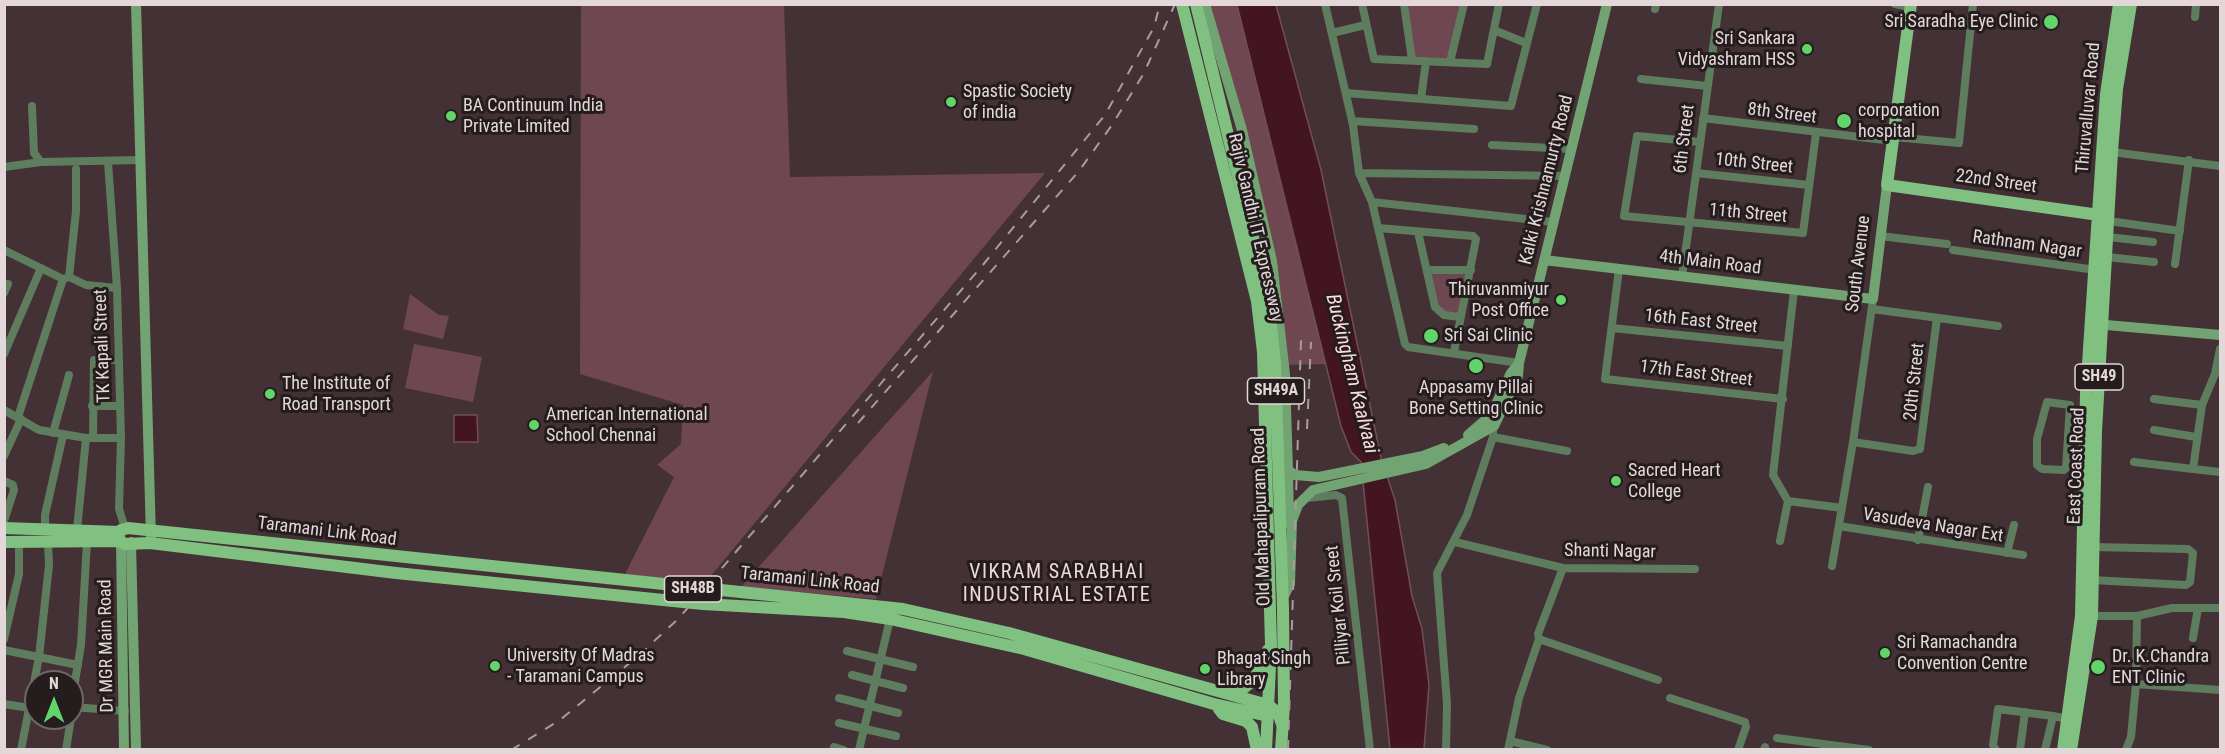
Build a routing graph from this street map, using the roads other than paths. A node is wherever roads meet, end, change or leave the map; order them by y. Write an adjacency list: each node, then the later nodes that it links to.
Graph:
1 (136, 4): 44 (main road)
2 (1182, 4): 31 (main road, Rajiv Gandhi IT Expressway / SH49A)
3 (1196, 4): 27 (main road)
4 (1205, 4): 27 (main road)
5 (1325, 4): 22 (street)
6 (1362, 4): 20 (street)
7 (1404, 4): 24 (street)
8 (1464, 4): 26 (street)
9 (1499, 4): 21 (street)
10 (1537, 4): 23 (street)
11 (1607, 4): 42 (main road, Kalki Krishnamurty Road)
12 (1719, 4): 29 (street, 6th Street)
13 (1895, 4): 18 (street)
14 (1973, 4): 39 (street, 8th Street)
15 (2119, 4): 51 (main road, Thiruvalluvar Road / SH49)
16 (2131, 4): 43 (main road, East Coast Road / SH49)
17 (2196, 4): 19 (street)
18 (1910, 6): 39 (main road, South Avenue)
19 (2195, 17)
20 (1365, 25): 22 (street); 24 (street)
21 (1494, 30): 23 (street); 26 (street)
22 (1332, 33): 30 (street)
23 (1526, 43): 32 (street)
24 (1412, 60): 25 (street)
25 (1426, 61): 26 (street); 32 (street)
26 (1450, 62)
27 (1218, 75): 31 (main road, SH49A); 98 (main road)
28 (1641, 79): 29 (street)
29 (1707, 86): 34 (street, 6th Street)
30 (1346, 93): 32 (street); 36 (street)
31 (1211, 95): 35 (main road, Rajiv Gandhi IT Expressway / SH49A)
32 (1422, 99)
33 (32, 106): 46 (street)
34 (1703, 118): 38 (street, 8th Street); 40 (street, 6th Street)
35 (1218, 120): 95 (main road, Old Mahapalipuram Road / SH49A); 160 (main road, Rajiv Gandhi IT Expressway / SH49A)
36 (1352, 121): 37 (street); 52 (street)
37 (1474, 129)
38 (1816, 134): 39 (street, 8th Street); 55 (street)
39 (1893, 139): 56 (main road, South Avenue)
40 (1700, 142): 53 (street, 6th Street); 60 (street, 11th Street)
41 (1492, 145): 42 (street)
42 (1571, 149): 54 (main road, Kalki Krishnamurty Road)
43 (2112, 152): 45 (street); 51 (main road, East Coast Road / SH49)
44 (139, 160): 47 (street); 136 (main road)
45 (2189, 160): 48 (street); 62 (street)
46 (41, 162): 47 (street); 49 (street)
47 (108, 162): 80 (street, TK Kapali Street)
48 (2220, 166)
49 (4, 167)
50 (76, 169): 78 (street)
51 (2106, 172): 58 (main road, East Coast Road / SH49)
52 (1359, 173): 54 (street); 57 (street)
53 (1696, 173): 55 (street, 10th Street); 60 (street, 6th Street)
54 (1565, 176): 59 (main road, Kalki Krishnamurty Road)
55 (1809, 185): 60 (street, 11th Street)
56 (1887, 185): 58 (main road, 22nd Street); 64 (main road, South Avenue)
57 (1372, 202): 59 (street); 61 (street)
58 (2104, 218): 62 (street); 65 (main road, East Coast Road / SH49); 76 (main road, East Coast Road / SH49)
59 (1553, 222): 69 (main road, Kalki Krishnamurty Road)
60 (1689, 224): 77 (street, 6th Street)
61 (1378, 228): 63 (street); 92 (street)
62 (2180, 231): 71 (street)
63 (1418, 232): 74 (street); 75 (street)
64 (1881, 236): 76 (street, Rathnam Nagar); 83 (main road, South Avenue)
65 (2108, 237): 66 (street); 68 (main road, East Coast Road / SH49)
66 (2153, 242)
67 (4, 250): 72 (street)
68 (2107, 257): 70 (street); 86 (main road, East Coast Road / SH49)
69 (1544, 260): 73 (main road, 4th Main Road); 96 (main road, Kalki Krishnamurty Road)
70 (2154, 262)
71 (2175, 264)
72 (41, 268): 78 (street); 93 (street)
73 (1619, 269): 77 (main road, 4th Main Road); 88 (street)
74 (1427, 270): 75 (street); 84 (street)
75 (1471, 270): 84 (street)
76 (2096, 270): 86 (main road, East Coast Road / SH49)
77 (1682, 277): 81 (main road, 4th Main Road)
78 (66, 278): 80 (street); 105 (street)
79 (8, 284): 82 (street)
80 (117, 288): 94 (street, TK Kapali Street)
81 (1794, 290): 83 (main road, 4th Main Road); 90 (street)
82 (4, 293)
83 (1872, 304): 85 (street); 115 (street, South Avenue)
84 (1460, 317): 92 (street)
85 (1937, 318): 87 (street); 115 (street, 20th Street)
86 (2097, 325): 89 (main road); 114 (main road, East Coast Road / SH49); 144 (main road, East Coast Road / SH49)
87 (1998, 326)
88 (1612, 328): 90 (street, 16th East Street); 99 (street, 17th East Street)
89 (2220, 335)
90 (1788, 346): 99 (street)
91 (2220, 349): 101 (street)
92 (1454, 352): 96 (street)
93 (4, 354)
94 (118, 360): 102 (street); 103 (street, TK Kapali Street)
95 (1275, 363): 98 (main road); 151 (main road, Old Mahapalipuram Road / SH49A)
96 (1519, 363): 106 (main road, Kalki Krishnamurty Road)
97 (69, 375): 108 (street)
98 (1285, 375): 120 (main road)
99 (1783, 399): 126 (street)
100 (2154, 399): 101 (street)
101 (2202, 405): 112 (street)
102 (93, 406): 103 (street); 110 (street)
103 (120, 406): 111 (street, TK Kapali Street)
104 (4, 410): 105 (street)
105 (19, 418): 108 (street); 117 (street)
106 (1493, 426): 116 (street); 123 (main road); 142 (street)
107 (2154, 430): 112 (street)
108 (52, 433): 109 (street)
109 (63, 435): 110 (street); 132 (street)
110 (90, 437): 111 (street); 133 (street)
111 (121, 438): 135 (street, TK Kapali Street)
112 (2196, 438): 119 (street)
113 (2068, 439): 113 (street); 114 (street)
114 (2085, 439): 154 (main road, East Coast Road / SH49)
115 (1853, 442): 127 (street, South Avenue)
116 (1567, 451)
117 (4, 456)
118 (2134, 462): 119 (street)
119 (2193, 469): 121 (street)
120 (1288, 470): 123 (main road); 134 (main road)
121 (2220, 472)
122 (4, 481): 128 (street)
123 (1320, 481): 125 (main road)
124 (1928, 487): 137 (street)
125 (1302, 500): 134 (main road); 207 (street, Pilliyar Koil Sreet)
126 (1788, 501): 127 (street); 138 (street)
127 (1842, 508): 130 (street, South Avenue)
128 (4, 521)
129 (2014, 525): 145 (street)
130 (1839, 526): 137 (street, Vasudeva Nagar Ext); 147 (street, South Avenue)
131 (4, 528): 132 (main road)
132 (45, 529): 133 (main road)
133 (76, 530): 135 (main road)
134 (1290, 535): 151 (main road)
135 (126, 537): 136 (main road, Taramani Link Road / SH48B); 141 (main road); 184 (main road, Dr MGR Main Road); 201 (main road, Dr MGR Main Road)
136 (151, 537): 156 (main road, Taramani Link Road / SH48B); 175 (main road, Taramani Link Road / SH48B)
137 (1918, 540): 145 (street, Vasudeva Nagar Ext)
138 (1780, 541)
139 (4, 542): 140 (main road)
140 (19, 542): 143 (main road); 158 (street)
141 (87, 542): 143 (main road); 165 (street)
142 (1455, 542): 148 (street, Shanti Nagar); 208 (street)
143 (48, 543): 163 (street)
144 (2092, 547): 150 (main road, East Coast Road / SH49); 150 (street)
145 (2007, 553): 146 (street, Vasudeva Nagar Ext)
146 (2023, 555)
147 (1832, 566)
148 (1563, 567): 149 (street, Shanti Nagar); 159 (street)
149 (1695, 569)
150 (2092, 580): 154 (main road, East Coast Road / SH49)
151 (1283, 598): 189 (main road, Old Mahapalipuram Road / SH49A)
152 (2198, 608): 153 (street); 155 (street); 157 (street)
153 (2220, 608)
154 (2086, 616): 155 (street); 188 (main road, East Coast Road / SH49); 216 (main road, East Coast Road / SH49)
155 (2137, 616): 172 (street)
156 (890, 619): 164 (street); 179 (main road, Taramani Link Road / SH48B)
157 (2193, 638)
158 (4, 639)
159 (1539, 639): 170 (street); 196 (street)
160 (1271, 645): 175 (main road); 183 (main road, Rajiv Gandhi IT Expressway / SH49A)
161 (4, 650): 163 (street)
162 (847, 651): 164 (street)
163 (39, 657): 165 (street); 167 (street)
164 (879, 659): 166 (street); 171 (street)
165 (78, 665): 168 (street)
166 (913, 667)
167 (37, 670)
168 (77, 670)
169 (852, 675): 171 (street)
170 (1658, 680)
171 (874, 681): 173 (street); 180 (street)
172 (2136, 684): 174 (street); 217 (street)
173 (903, 688)
174 (2220, 690)
175 (1227, 694): 183 (main road, Taramani Link Road / SH48B)
176 (840, 698): 180 (street)
177 (1670, 698): 210 (street)
178 (4, 704): 181 (street)
179 (1214, 704): 183 (main road, Taramani Link Road / SH48B); 204 (main road, SH48B)
180 (868, 705): 186 (street); 191 (street)
181 (24, 707)
182 (84, 708): 184 (street)
183 (1268, 710): 189 (main road); 205 (main road, SH49A)
184 (125, 711): 200 (main road, Dr MGR Main Road)
185 (2025, 712): 187 (street); 212 (street); 213 (street)
186 (898, 713)
187 (2053, 716): 188 (street); 214 (street)
188 (2068, 719): 215 (main road, East Coast Road / SH49)
189 (1284, 721): 206 (main road, SH49A)
190 (839, 723): 191 (street)
191 (864, 728): 194 (street); 203 (street)
192 (27, 730): 198 (street)
193 (68, 730): 199 (street)
194 (896, 736)
195 (1777, 738): 211 (street)
196 (1509, 745): 209 (street)
197 (834, 747): 202 (street)
198 (21, 750)
199 (66, 750)
200 (124, 750)
201 (136, 750)
202 (844, 750)
203 (859, 750)
204 (1257, 750)
205 (1266, 750)
206 (1281, 750)
207 (1370, 750)
208 (1446, 750)
209 (1547, 750)
210 (1738, 750)
211 (1869, 750)
212 (1996, 750)
213 (2020, 750)
214 (2045, 750)
215 (2063, 750)
216 (2071, 750)
217 (2126, 750)

